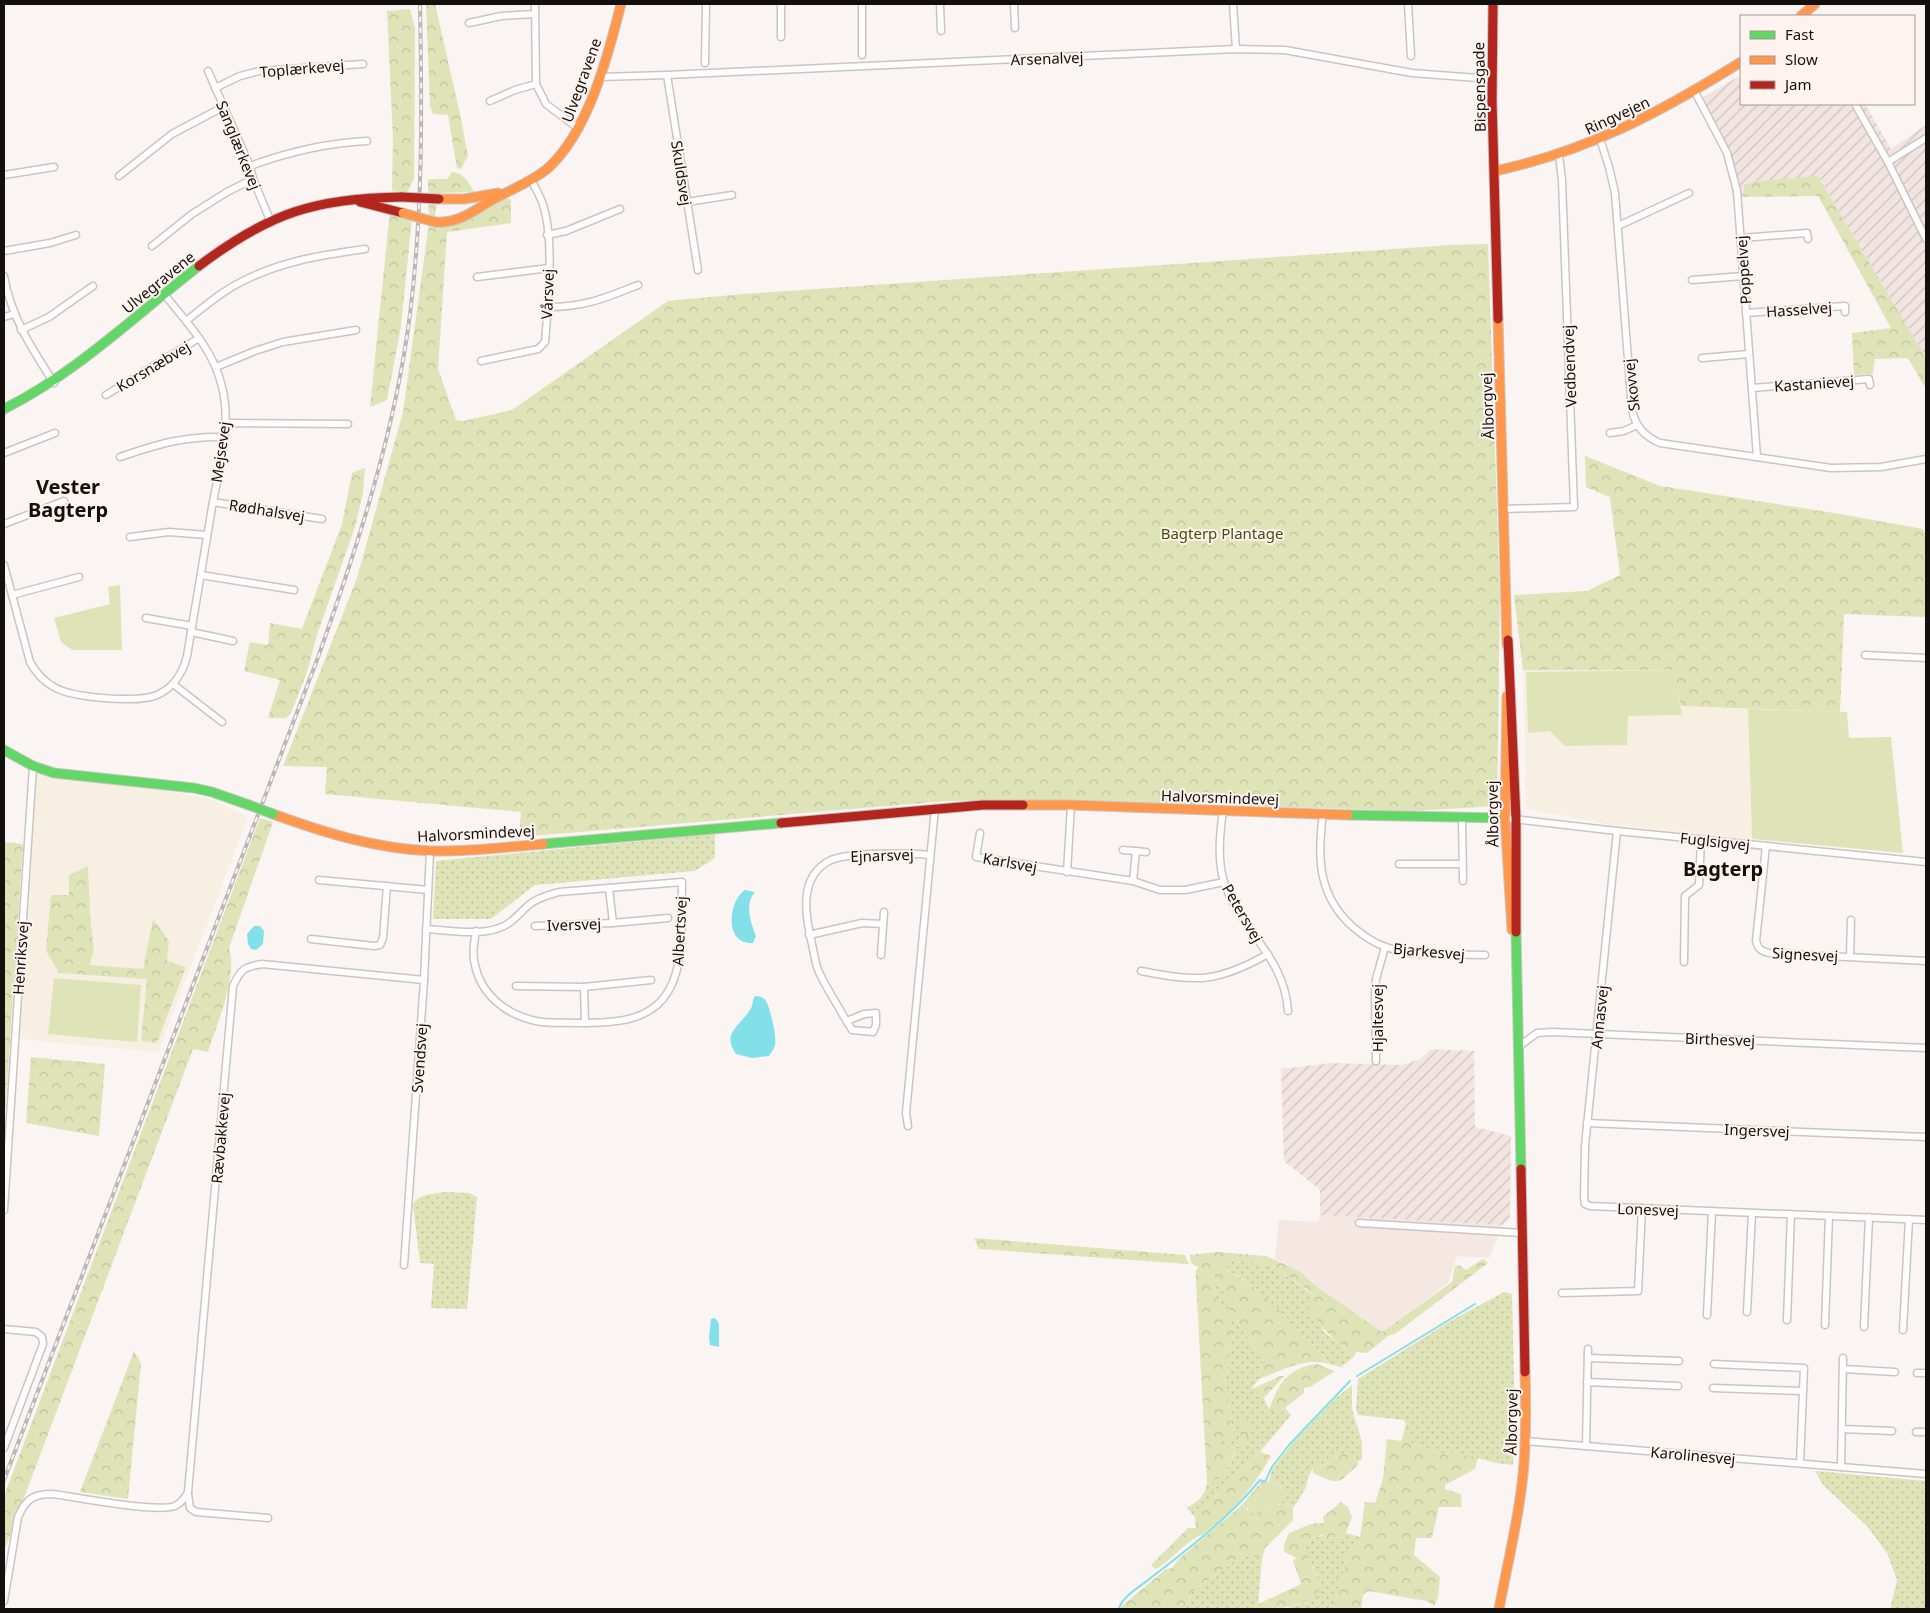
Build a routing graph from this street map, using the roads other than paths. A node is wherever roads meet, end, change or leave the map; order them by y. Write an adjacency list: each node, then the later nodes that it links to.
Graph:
1 (535, 4): 12 (street)
2 (621, 4): 26 (street, Ulvegravene)
3 (706, 4): 21 (street)
4 (781, 4): 17 (street)
5 (862, 4): 19 (street)
6 (940, 4): 16 (street)
7 (1014, 4): 15 (street)
8 (1233, 4): 18 (street)
9 (1408, 4): 20 (street)
10 (1492, 4): 27 (street, Bispensgade)
11 (1815, 4): 13 (street)
12 (535, 14): 14 (street); 28 (street)
13 (1804, 15)
14 (469, 23)
15 (1016, 28)
16 (941, 30)
17 (781, 37)
18 (1236, 49): 25 (street, Arsenalvej); 27 (street, Arsenalvej)
19 (862, 55)
20 (1411, 56)
21 (705, 63)
22 (1740, 63): 30 (street, Ringvejen)
23 (363, 64): 29 (street, Toplærkevej)
24 (208, 71): 29 (street, Sanglærkevej)
25 (667, 75): 26 (street, Arsenalvej); 51 (street, Skuldsvej)
26 (600, 77): 34 (street, Ulvegravene)
27 (1491, 79): 42 (street, Bispensgade)
28 (536, 84): 31 (street); 34 (street)
29 (215, 88): 33 (street, Sanglærkevej)
30 (1695, 92): 36 (street, Ringvejen); 57 (street, Poppelvej)
31 (490, 101)
32 (1856, 105): 39 (street)
33 (223, 107): 41 (street, Sanglærkevej); 44 (street)
34 (579, 130): 46 (street, Ulvegravene)
35 (1926, 138): 39 (street)
36 (1600, 139): 38 (street, Ringvejen); 54 (street, Skovvej)
37 (367, 141): 41 (street)
38 (1560, 155): 42 (street, Ringvejen); 102 (street, Vedbendvej)
39 (1888, 162): 59 (street)
40 (54, 166): 43 (street)
41 (250, 166): 45 (street, Sanglærkevej)
42 (1495, 170): 102 (street, Ålborgvej)
43 (4, 175)
44 (119, 176)
45 (253, 179): 53 (street, Sanglærkevej); 60 (street)
46 (531, 180): 47 (street, Ulvegravene); 56 (street, Vårsvej)
47 (506, 192): 50 (street, Ulvegravene, bridge); 50 (street, Ulvegravene, bridge)
48 (1689, 193): 54 (street)
49 (732, 195): 51 (street)
50 (342, 200): 53 (street, Ulvegravene)
51 (687, 202): 64 (street, Skuldsvej)
52 (620, 210): 56 (street)
53 (270, 220): 71 (street, Ulvegravene)
54 (1618, 226): 92 (street, Skovvej)
55 (76, 235): 62 (street)
56 (547, 235): 63 (street, Vårsvej)
57 (1740, 238): 58 (street); 66 (street, Poppelvej)
58 (1808, 239)
59 (1926, 239)
60 (152, 246)
61 (365, 249): 77 (street)
62 (4, 252)
63 (549, 268): 67 (street); 72 (street, Vårsvej)
64 (698, 270)
65 (4, 276): 75 (street)
66 (1743, 276): 68 (street); 74 (street, Poppelvej)
67 (477, 277)
68 (1692, 280)
69 (638, 285): 72 (street)
70 (94, 286): 78 (street)
71 (164, 294): 77 (street, Mejsevej); 85 (street, Ulvegravene)
72 (548, 307): 83 (street, Vårsvej)
73 (1845, 312): 74 (street, Hasselvej)
74 (1746, 313): 81 (street, Poppelvej)
75 (14, 314): 76 (street); 78 (street)
76 (4, 318)
77 (186, 321): 80 (street, Mejsevej)
78 (21, 330): 85 (street)
79 (356, 330): 84 (street)
80 (199, 338): 84 (street, Mejsevej); 88 (street, Korsnæbvej)
81 (1749, 354): 82 (street); 87 (street, Poppelvej)
82 (1702, 358)
83 (481, 361)
84 (216, 368): 90 (street, Mejsevej)
85 (54, 383): 89 (street, Ulvegravene)
86 (1870, 385): 87 (street, Kastanievej)
87 (1752, 388): 98 (street, Poppelvej)
88 (106, 394)
89 (4, 410)
90 (226, 423): 91 (street); 95 (street, Mejsevej)
91 (348, 424)
92 (1637, 425): 94 (street); 98 (street, Skovvej)
93 (54, 433): 96 (street)
94 (1610, 433)
95 (224, 437): 97 (street); 101 (street, Mejsevej)
96 (4, 453)
97 (120, 457)
98 (1757, 457): 99 (street, Skovvej)
99 (1926, 459)
100 (64, 501): 104 (street)
101 (213, 502): 103 (street, Rødhalsvej); 105 (street, Mejsevej)
102 (1504, 509): 114 (street, Ålborgvej)
103 (322, 519)
104 (4, 524)
105 (207, 535): 106 (street); 108 (street, Mejsevej)
106 (130, 537)
107 (4, 564): 111 (street)
108 (200, 575): 110 (street); 113 (street, Mejsevej)
109 (79, 577): 111 (street)
110 (294, 590)
111 (12, 595): 118 (street)
112 (146, 618): 113 (street)
113 (192, 629): 115 (street); 118 (street, Mejsevej)
114 (1508, 640): 127 (street, Ålborgvej); 128 (street, Ålborgvej)
115 (233, 641)
116 (1865, 655): 117 (street)
117 (1926, 658)
118 (173, 684): 119 (street)
119 (222, 722)
120 (4, 750): 121 (street, Halvorsmindevej)
121 (33, 766): 135 (street, Halvorsmindevej, bridge); 184 (street, Henriksvej)
122 (1071, 805): 123 (street, Halvorsmindevej); 124 (street, Halvorsmindevej); 141 (street)
123 (935, 808): 135 (street, Halvorsmindevej); 137 (street)
124 (1223, 810): 125 (street, Halvorsmindevej); 145 (street, Petersvej)
125 (1323, 814): 126 (street, Halvorsmindevej); 159 (street, Bjarkesvej)
126 (1462, 817): 127 (street, Halvorsmindevej); 140 (street)
127 (1505, 818): 128 (street, Fuglsigvej); 164 (street, Ålborgvej)
128 (1516, 819): 129 (street, Fuglsigvej); 164 (street, Ålborgvej)
129 (1617, 831): 131 (street, Fuglsigvej); 175 (street, Annasvej)
130 (980, 832): 141 (street, Karlsvej)
131 (1701, 840): 132 (street, Fuglsigvej); 166 (street)
132 (1766, 846): 138 (street, Fuglsigvej); 163 (street, Signesvej)
133 (1123, 850): 134 (street)
134 (1136, 851): 136 (street); 143 (street)
135 (430, 852): 148 (street, Svendsvej)
136 (1146, 852)
137 (930, 854): 157 (street, Ejnarsvej); 180 (street)
138 (1926, 862)
139 (1399, 864): 140 (street)
140 (1462, 864): 144 (street)
141 (1067, 872): 143 (street, Karlsvej)
142 (319, 880): 146 (street)
143 (1133, 881): 145 (street, Karlsvej)
144 (1463, 881)
145 (1224, 882): 160 (street, Petersvej)
146 (387, 886): 148 (street); 158 (street)
147 (609, 888): 152 (street, Iversvej); 156 (street, Albertsvej); 174 (street, Albertsvej)
148 (428, 890): 155 (street, Svendsvej)
149 (884, 912): 153 (street)
150 (668, 918): 152 (street, Iversvej)
151 (1851, 920): 163 (street)
152 (614, 923): 154 (street, Iversvej)
153 (883, 924): 157 (street); 161 (street)
154 (535, 926)
155 (426, 929): 156 (street, Albertsvej); 168 (street, Svendsvej)
156 (476, 932): 174 (street, Albertsvej)
157 (810, 935): 173 (street, Ejnarsvej)
158 (311, 939)
159 (1385, 947): 162 (street, Bjarkesvej); 178 (street, Hjaltesvej)
160 (1268, 954): 167 (street); 172 (street, Petersvej)
161 (881, 955)
162 (1485, 955)
163 (1850, 957): 165 (street, Signesvej)
164 (1516, 958): 176 (street, Ålborgvej)
165 (1926, 961)
166 (1684, 962)
167 (1141, 971)
168 (424, 980): 194 (street, Svendsvej); 226 (street, Rævbakkevej)
169 (651, 980): 171 (street)
170 (516, 986): 171 (street)
171 (584, 986): 174 (street)
172 (1288, 1010)
173 (847, 1022): 173 (street)
174 (585, 1023)
175 (1597, 1034): 176 (street, Birthesvej); 177 (street, Birthesvej); 179 (street, Annasvej)
176 (1518, 1047): 193 (street, Ålborgvej)
177 (1926, 1048)
178 (1376, 1061)
179 (1587, 1123): 181 (street, Ingersvej); 182 (street, Annasvej)
180 (908, 1126)
181 (1926, 1137)
182 (1586, 1204): 183 (street, Lonesvej)
183 (1642, 1208): 185 (street, Lonesvej); 195 (street)
184 (4, 1210)
185 (1712, 1211): 186 (street, Lonesvej); 197 (street)
186 (1752, 1213): 187 (street, Lonesvej); 196 (street)
187 (1791, 1214): 188 (street, Lonesvej); 198 (street)
188 (1829, 1216): 189 (street, Lonesvej); 199 (street)
189 (1869, 1217): 190 (street, Lonesvej); 200 (street)
190 (1909, 1219): 191 (street, Lonesvej); 202 (street)
191 (1926, 1220)
192 (1359, 1223): 193 (street)
193 (1522, 1233): 220 (street, Ålborgvej)
194 (404, 1265)
195 (1562, 1293)
196 (1747, 1312)
197 (1707, 1315)
198 (1787, 1320)
199 (1826, 1325)
200 (1864, 1328)
201 (4, 1329): 222 (street)
202 (1903, 1330)
203 (1588, 1349): 204 (street)
204 (1588, 1358): 206 (street); 212 (street)
205 (1843, 1358): 208 (street)
206 (1679, 1362)
207 (1714, 1364): 215 (street)
208 (1843, 1369): 209 (street); 216 (street)
209 (1895, 1372)
210 (1917, 1373): 211 (street)
211 (1926, 1373)
212 (1588, 1382): 213 (street); 221 (street)
213 (1678, 1386)
214 (1713, 1388): 215 (street)
215 (1803, 1391): 223 (street)
216 (1842, 1429): 217 (street); 224 (street)
217 (1892, 1431)
218 (1916, 1432): 219 (street)
219 (1926, 1432)
220 (1525, 1441): 221 (street, Karolinesvej); 229 (street, Ålborgvej)
221 (1586, 1446): 223 (street, Karolinesvej)
222 (4, 1448)
223 (1800, 1464): 224 (street, Karolinesvej)
224 (1841, 1467): 225 (street, Karolinesvej)
225 (1926, 1474)
226 (188, 1492): 227 (street); 228 (street)
227 (268, 1518)
228 (4, 1601)
229 (1499, 1609)

